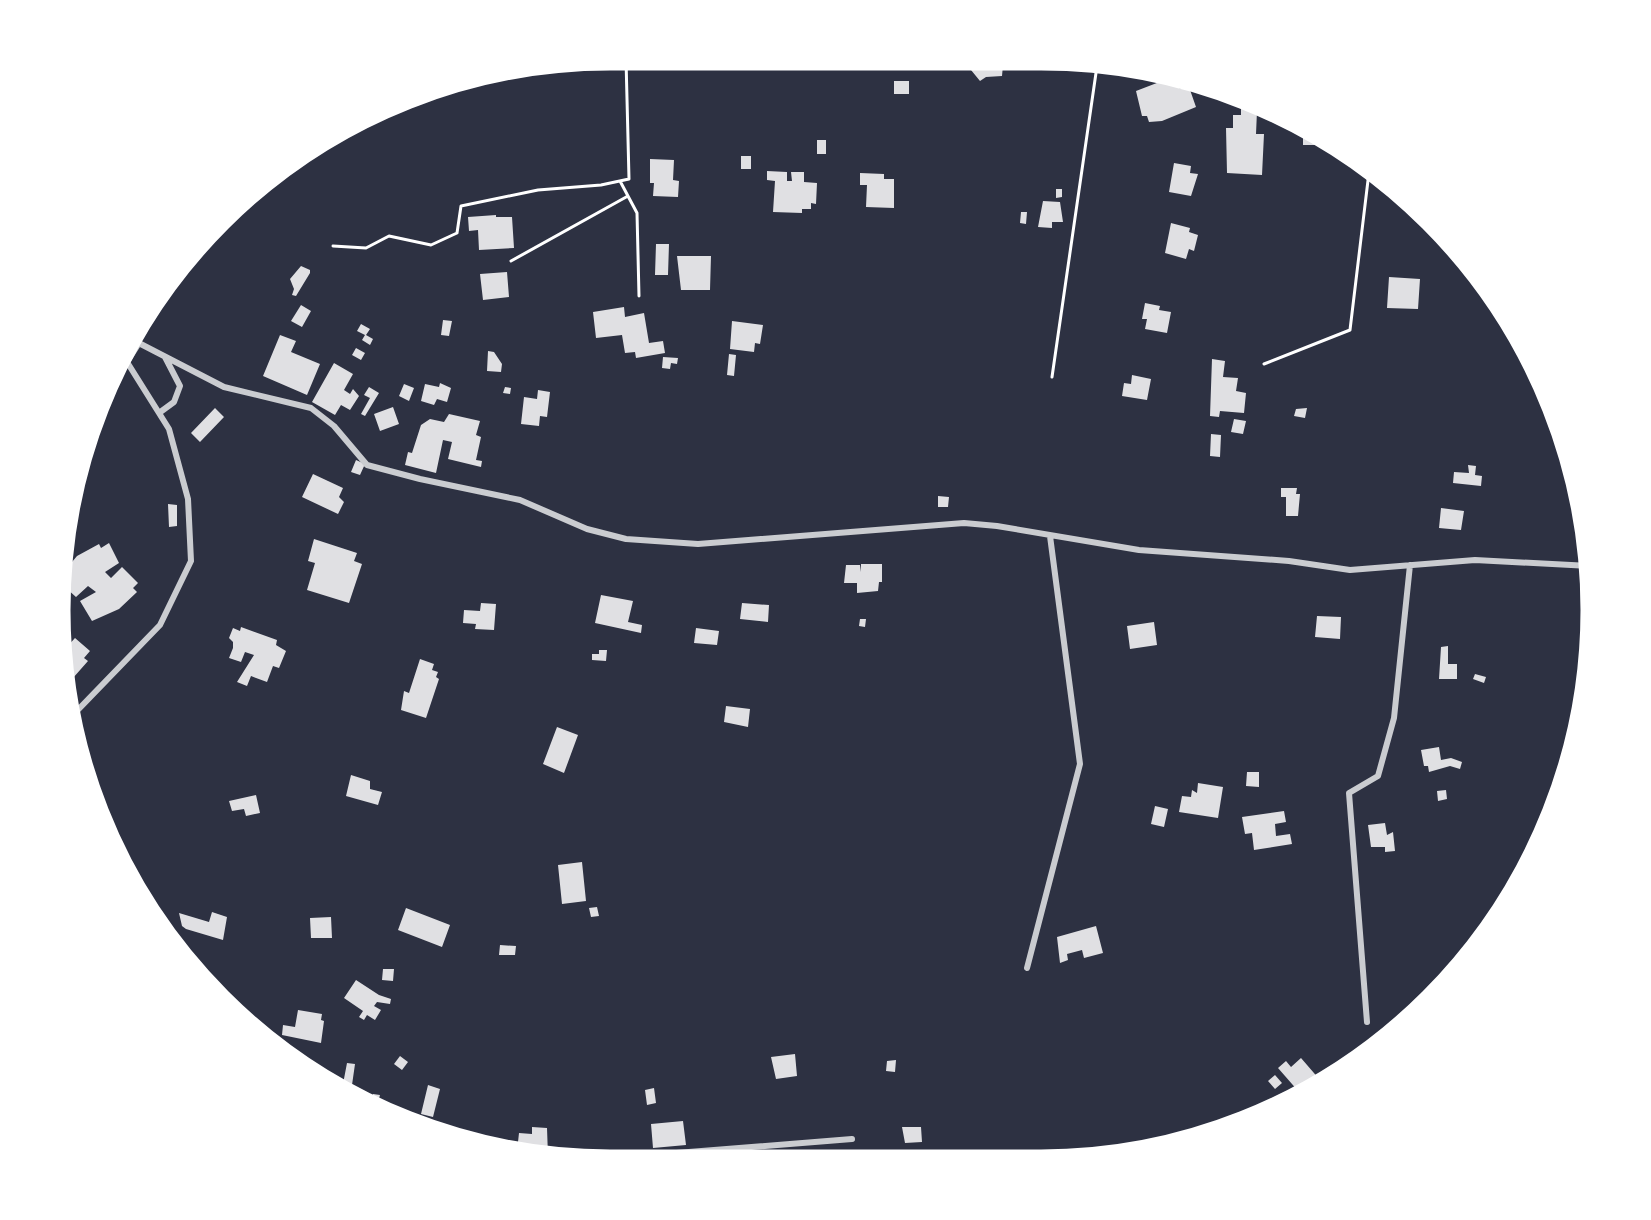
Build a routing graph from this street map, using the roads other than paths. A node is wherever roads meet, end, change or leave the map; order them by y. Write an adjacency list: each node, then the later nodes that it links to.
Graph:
1 (139, 344): 2 (street)
2 (165, 357): 4 (street); 5 (street)
3 (129, 363): 4 (street)
4 (159, 413): 8 (street)
5 (1050, 536): 6 (street); 9 (street)
6 (1410, 565): 7 (street); 10 (street)
7 (1580, 565)
8 (78, 710)
9 (1027, 968)
10 (1367, 1022)
11 (852, 1139): 12 (street)
12 (701, 1151)

